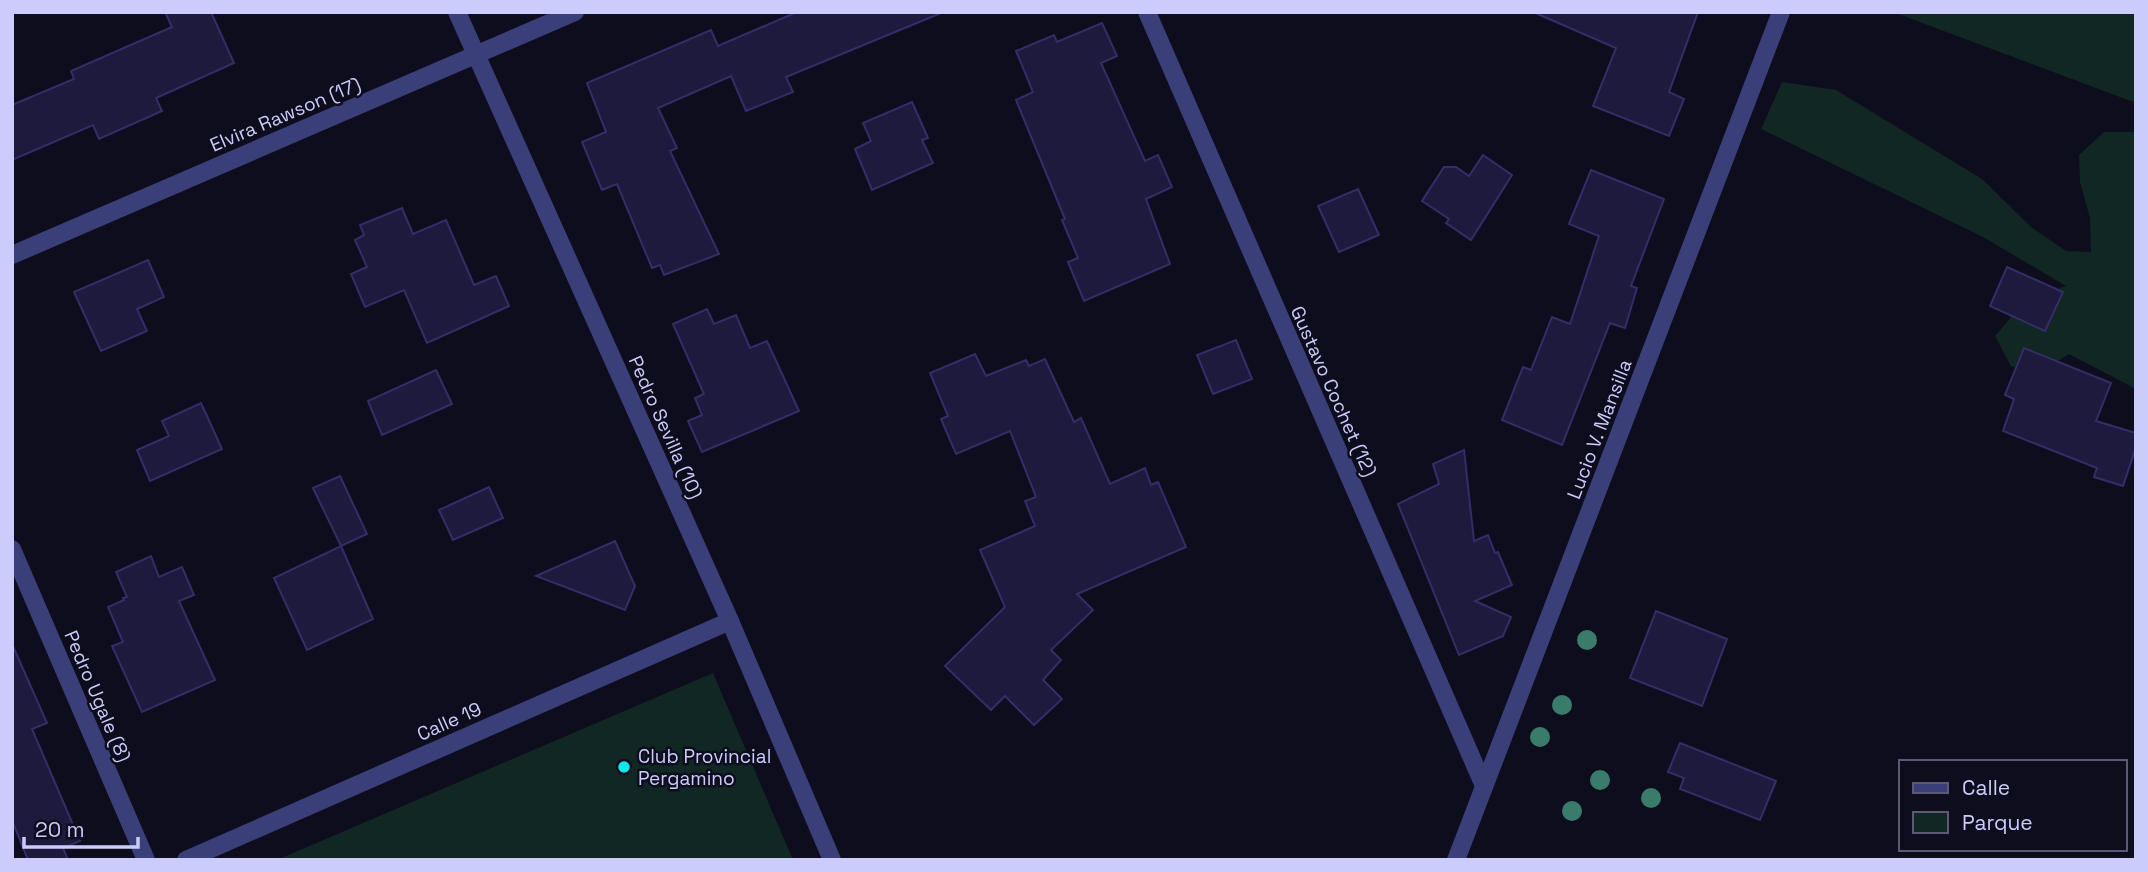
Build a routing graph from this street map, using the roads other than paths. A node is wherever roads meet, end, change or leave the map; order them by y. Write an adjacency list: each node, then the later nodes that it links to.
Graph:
1 (457, 12): 5 (street, Pedro Sevilla (10))
2 (575, 12): 5 (street, Elvira Rawson (17))
3 (1147, 12): 9 (street, Gustavo Cochet (12))
4 (1781, 12): 9 (street, Lucio V. Mansilla)
5 (476, 55): 6 (street, Elvira Rawson (17)); 8 (street, Pedro Sevilla (10))
6 (12, 255)
7 (12, 549): 10 (street, Pedro Ugale (8))
8 (730, 621): 11 (street, Calle 19); 12 (street, Pedro Sevilla (10))
9 (1484, 786): 13 (street, Lucio V. Mansilla)
10 (146, 860)
11 (186, 860)
12 (832, 860)
13 (1455, 860)

